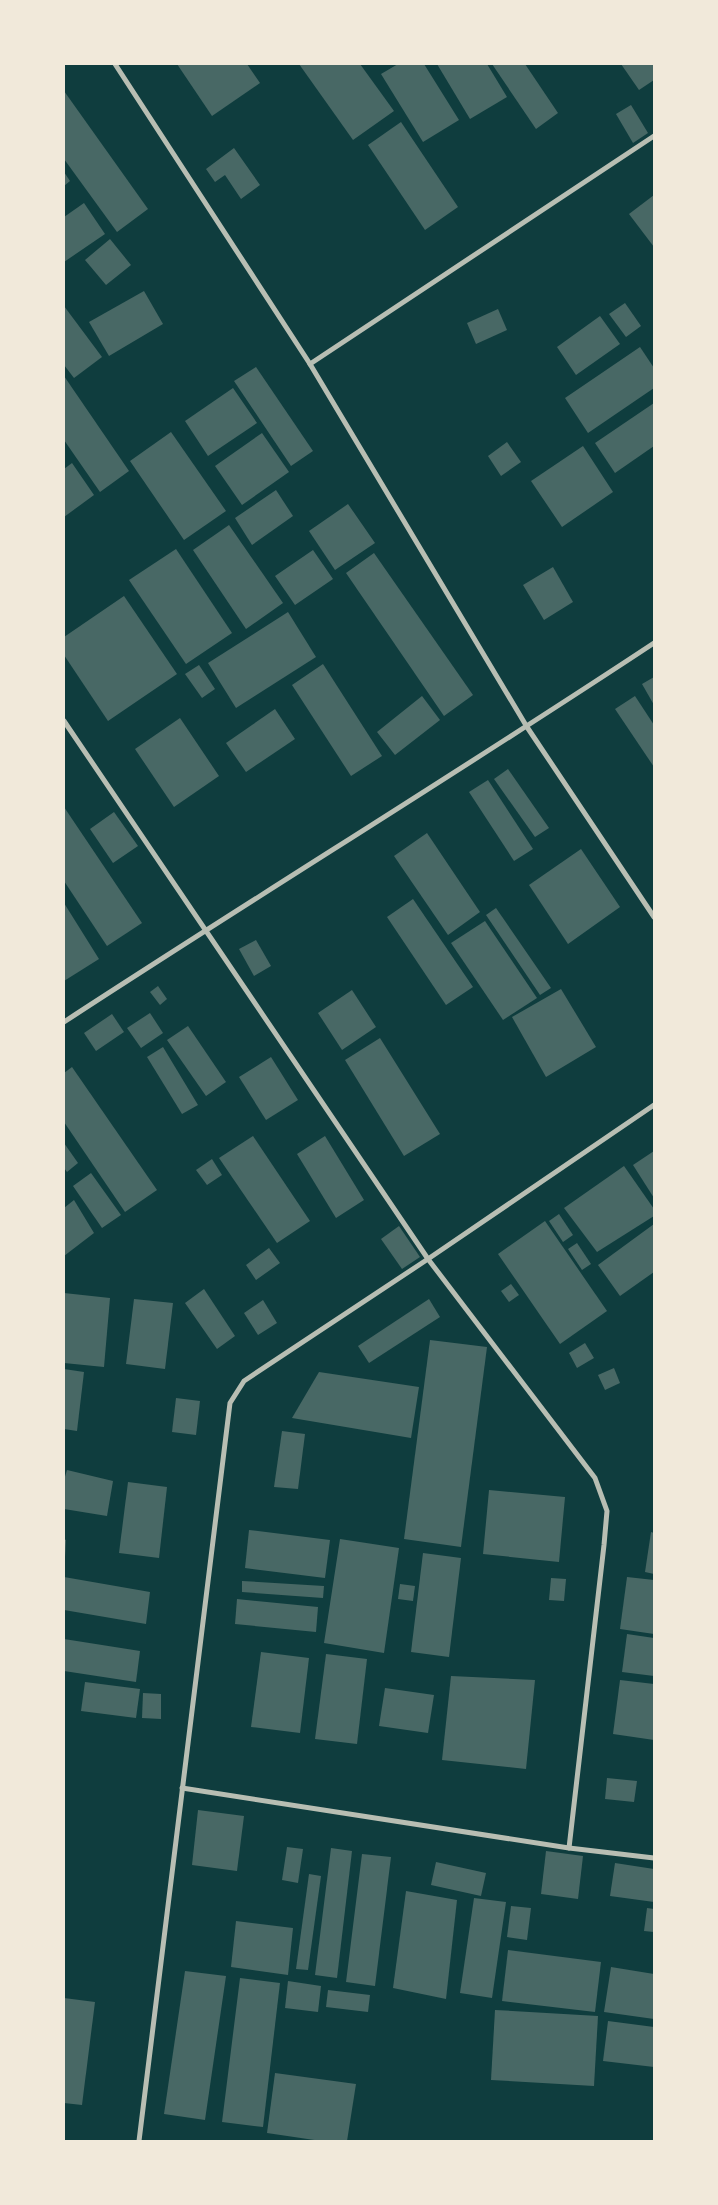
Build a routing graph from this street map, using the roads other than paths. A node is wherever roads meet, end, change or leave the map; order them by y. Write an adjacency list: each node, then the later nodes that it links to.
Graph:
1 (114, 64): 3 (street)
2 (654, 136): 3 (street)
3 (310, 364): 6 (street)
4 (654, 643): 6 (street)
5 (64, 721): 8 (street)
6 (527, 728): 7 (street); 8 (street)
7 (654, 917)
8 (206, 930): 9 (street); 11 (street)
9 (64, 1022)
10 (654, 1104): 11 (street)
11 (428, 1259): 12 (street); 13 (street)
12 (182, 1788): 13 (street); 15 (street)
13 (569, 1848): 14 (street)
14 (654, 1858)
15 (139, 2141)

